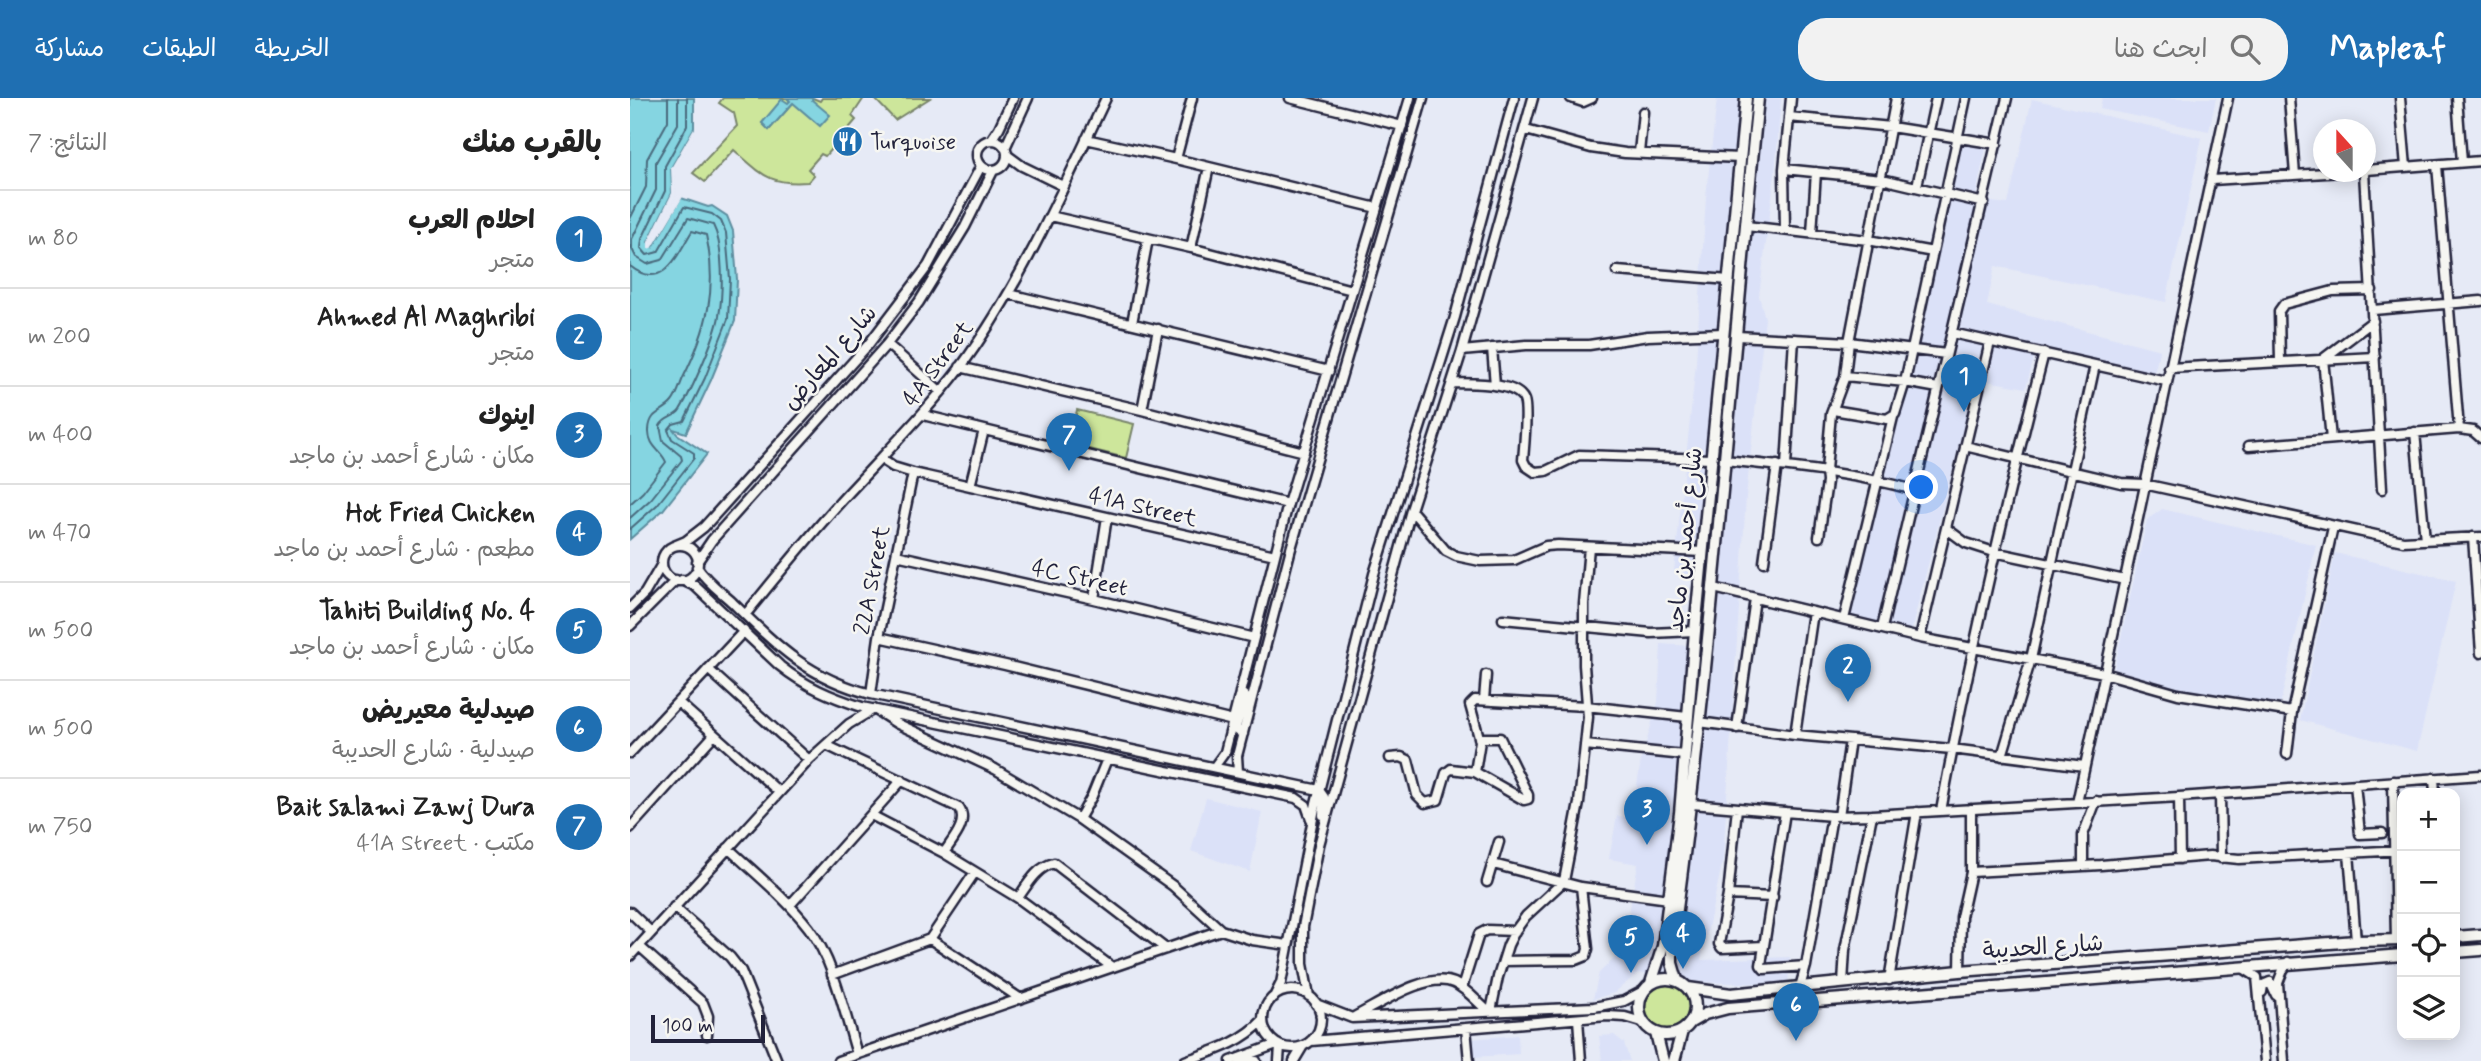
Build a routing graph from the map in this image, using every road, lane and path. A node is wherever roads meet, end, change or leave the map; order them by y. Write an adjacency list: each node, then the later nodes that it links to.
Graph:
1 (1013, 98): 31 (street)
2 (1028, 98): 33 (street)
3 (1106, 98): 30 (street, 4A Street)
4 (1192, 98): 36 (street)
5 (1290, 98): 25 (street)
6 (1410, 98): 25 (street)
7 (1423, 98): 184 (street)
8 (1514, 98): 212 (street)
9 (1533, 98): 27 (street)
10 (1571, 98): 11 (street)
11 (1592, 98)
12 (1746, 98): 35 (main road, شارع أحمد بن ماجد)
13 (1758, 98): 59 (main road, شارع أحمد بن ماجد)
14 (1791, 98): 24 (street)
15 (1896, 98): 26 (street)
16 (1936, 98): 28 (street)
17 (1966, 98): 29 (street)
18 (2007, 98): 32 (street)
19 (2228, 98): 51 (street)
20 (2289, 98): 49 (street)
21 (2400, 98): 43 (street)
22 (2457, 98): 38 (street)
23 (1643, 112): 34 (street)
24 (1789, 117): 26 (street); 45 (street)
25 (1402, 126): 57 (street)
26 (1891, 127): 28 (street); 50 (street)
27 (1525, 130): 34 (street); 86 (street)
28 (1928, 132): 29 (street); 54 (street)
29 (1958, 137): 32 (street); 55 (street)
30 (1086, 139): 36 (street); 53 (street, 4A Street)
31 (991, 140): 33 (street); 40 (street)
32 (1997, 144): 56 (street)
33 (1006, 151): 41 (street); 44 (street)
34 (1639, 153): 35 (street)
35 (1740, 158): 67 (main road, شارع أحمد بن ماجد)
36 (1176, 159): 42 (street)
37 (2481, 161): 38 (street)
38 (2462, 163): 39 (street)
39 (2438, 165): 43 (street); 72 (street)
40 (981, 166): 44 (street); 137 (street, شارع المعارض)
41 (1022, 166): 44 (street); 53 (street)
42 (1209, 167): 57 (street); 64 (street)
43 (2406, 167): 46 (street)
44 (997, 169): 83 (street, شارع المعارض)
45 (1784, 169): 47 (street); 60 (street)
46 (2376, 170)
47 (1816, 172): 50 (street); 61 (street)
48 (2313, 174): 49 (street)
49 (2295, 175): 51 (street)
50 (1882, 179): 54 (street); 63 (street)
51 (2211, 180): 94 (street)
52 (2366, 182): 69 (street)
53 (1063, 186): 58 (street, 4A Street)
54 (1917, 186): 55 (street)
55 (1945, 195): 56 (street); 65 (street)
56 (1984, 203): 78 (street)
57 (1377, 208): 68 (street)
58 (1050, 216): 62 (street); 70 (street, 4A Street)
59 (1746, 226): 60 (street); 79 (main road, شارع أحمد بن ماجد)
60 (1785, 230): 61 (street)
61 (1812, 233): 63 (street)
62 (1148, 239): 64 (street); 75 (street)
63 (1868, 240): 65 (street); 81 (street)
64 (1191, 248): 68 (street)
65 (1933, 252): 85 (street)
66 (1616, 271): 67 (street)
67 (1729, 279): 77 (main road, شارع أحمد بن ماجد)
68 (1352, 290): 95 (street)
69 (2372, 290): 73 (street); 91 (street)
70 (1009, 294): 75 (street); 93 (street, 4A Street)
71 (2481, 301): 72 (street)
72 (2449, 303): 73 (street); 108 (street)
73 (2372, 310): 74 (street)
74 (2373, 321): 89 (street); 90 (street)
75 (1132, 323): 76 (street)
76 (1158, 329): 95 (street); 103 (street)
77 (1723, 332): 84 (street); 118 (main road, شارع أحمد بن ماجد)
78 (1952, 333): 82 (street); 88 (street)
79 (1737, 336): 80 (street); 119 (main road, شارع أحمد بن ماجد)
80 (1794, 339): 81 (street); 120 (street)
81 (1849, 342): 85 (street); 96 (street)
82 (1990, 342): 87 (street); 113 (street)
83 (887, 344): 102 (street); 145 (street, شارع المعارض)
84 (1492, 348): 86 (street); 100 (street)
85 (1911, 348): 88 (street); 97 (street)
86 (1462, 351): 99 (street)
87 (2044, 353): 92 (street); 116 (street)
88 (1947, 354): 101 (street)
89 (2375, 357): 90 (street); 110 (street)
90 (2323, 359): 91 (street); 112 (street)
91 (2280, 362): 94 (street)
92 (2095, 365): 98 (street); 122 (street)
93 (960, 368): 102 (street, 4A Street); 103 (street)
94 (2169, 368): 98 (street)
95 (1329, 371): 115 (street)
96 (1845, 376): 97 (street); 104 (street)
97 (1905, 382): 101 (street); 106 (street)
98 (2166, 382): 125 (street)
99 (1452, 383): 100 (street); 130 (street)
100 (1495, 385): 118 (street)
101 (1938, 388): 128 (street)
102 (941, 392): 105 (street, 4A Street)
103 (1142, 410): 115 (street)
104 (1833, 410): 106 (street); 121 (street)
105 (923, 415): 107 (street); 117 (street, 4A Street)
106 (1893, 417): 124 (street)
107 (984, 429): 126 (street); 129 (street)
108 (2459, 429): 109 (street); 111 (street)
109 (2415, 432): 110 (street); 136 (street)
110 (2380, 435): 112 (street); 127 (street)
111 (2481, 438)
112 (2331, 439): 114 (street)
113 (1965, 446): 116 (street); 133 (street)
114 (2249, 446)
115 (1304, 452): 129 (street)
116 (2017, 458): 122 (street); 140 (street)
117 (881, 459): 123 (street, 41A Street); 154 (street, 4A Street)
118 (1712, 459): 139 (main road, شارع أحمد بن ماجد)
119 (1724, 460): 120 (street); 149 (main road, شارع أحمد بن ماجد)
120 (1781, 466): 121 (street); 143 (street)
121 (1826, 470): 124 (street); 134 (street)
122 (2071, 471): 125 (street); 146 (street)
123 (913, 473): 126 (street, 41A Street); 141 (street, 22A Street)
124 (1879, 480): 128 (street); 156 (street)
125 (2144, 484): 132 (street); 148 (street)
126 (970, 486): 131 (street, 41A Street)
127 (2382, 489)
128 (1914, 490): 159 (street)
129 (1288, 503): 142 (street)
130 (1411, 510): 138 (street); 233 (street)
131 (1107, 517): 142 (street, 41A Street); 151 (street)
132 (2333, 527): 136 (street); 178 (street)
133 (1947, 529): 140 (street); 164 (street)
134 (1819, 537)
135 (2477, 537): 136 (street); 166 (street)
136 (2425, 540)
137 (674, 546): 144 (street); 145 (street)
138 (1589, 547): 139 (street); 158 (street)
139 (1703, 552): 161 (main road, شارع أحمد بن ماجد)
140 (1994, 552): 146 (street); 165 (street)
141 (896, 555): 151 (street, 4C Street); 162 (street, 22A Street)
142 (1275, 555): 163 (street)
143 (1764, 562)
144 (662, 564): 147 (street); 152 (street)
145 (697, 564): 147 (street); 154 (street)
146 (2052, 564): 148 (street); 167 (street)
147 (679, 580): 157 (street); 160 (street)
148 (2125, 580): 169 (street)
149 (1714, 588): 150 (street); 181 (main road, شارع أحمد بن ماجد)
150 (1755, 598): 153 (street); 183 (street)
151 (1094, 599): 163 (street, 4C Street)
152 (630, 608)
153 (1813, 612): 156 (street); 186 (street)
154 (745, 615): 172 (street)
155 (1503, 619): 158 (street)
156 (1844, 619): 159 (street)
157 (630, 626)
158 (1584, 626): 161 (street); 176 (street)
159 (1882, 628): 164 (street)
160 (744, 631): 168 (street); 174 (street)
161 (1695, 631): 179 (main road, شارع أحمد بن ماجد)
162 (879, 638): 172 (street, 22A Street); 180 (street)
163 (1254, 638): 171 (street)
164 (1920, 638): 165 (street)
165 (1973, 648): 167 (street); 191 (street)
166 (2481, 653)
167 (2031, 659): 169 (street); 195 (street)
168 (708, 668): 175 (street); 199 (street)
169 (2104, 673): 178 (street); 200 (street)
170 (1486, 675): 173 (street)
171 (1240, 692): 180 (street); 184 (street)
172 (871, 695): 198 (street)
173 (1484, 700): 176 (street); 187 (street)
174 (843, 701): 177 (street); 182 (street)
175 (678, 702): 185 (street); 192 (street)
176 (1586, 706): 179 (street); 190 (street)
177 (874, 709): 182 (street); 197 (street); 227 (street)
178 (2292, 712): 193 (street)
179 (1687, 717): 194 (main road, شارع أحمد بن ماجد)
180 (1233, 721): 201 (street)
181 (1699, 723): 183 (street); 218 (main road, شارع أحمد بن ماجد)
182 (849, 724): 189 (street)
183 (1737, 728): 186 (street)
184 (1243, 734): 202 (street)
185 (714, 735): 213 (street); 229 (street)
186 (1795, 736): 188 (street)
187 (1479, 738): 203 (street); 203 (street)
188 (1850, 740): 191 (street); 226 (street)
189 (826, 745): 199 (street); 206 (street)
190 (1585, 745): 194 (street); 244 (street)
191 (1952, 749): 195 (street); 221 (street)
192 (630, 753)
193 (2287, 754)
194 (1684, 755): 250 (main road, شارع أحمد بن ماجد)
195 (2002, 756): 200 (street)
196 (1390, 758): 203 (street)
197 (1103, 759): 198 (street); 210 (street); 227 (street)
198 (1182, 759): 201 (street)
199 (809, 761): 213 (street)
200 (2084, 766): 217 (street)
201 (1214, 767): 202 (street)
202 (1238, 772): 207 (street)
203 (1475, 772)
204 (2481, 775): 205 (street)
205 (2434, 778): 208 (street); 211 (street)
206 (902, 779): 224 (street); 236 (street)
207 (1278, 781): 210 (street); 212 (street)
208 (2393, 781): 209 (street); 231 (street)
209 (2355, 784): 214 (street); 230 (street)
210 (1235, 785): 228 (street)
211 (2435, 788)
212 (1319, 790): 228 (street); 233 (street)
213 (779, 792): 234 (street)
214 (2220, 794): 215 (street); 238 (street)
215 (2179, 797): 216 (street); 239 (street)
216 (2096, 802): 217 (street); 241 (street)
217 (2077, 803): 220 (street)
218 (1692, 804): 219 (street); 277 (main road, شارع أحمد بن ماجد)
219 (1737, 808): 223 (street); 247 (street)
220 (1971, 809): 221 (street); 243 (street)
221 (1941, 811): 222 (street)
222 (1917, 812): 225 (street); 278 (street)
223 (1785, 813): 226 (street); 248 (street)
224 (871, 815): 236 (street); 251 (street)
225 (1872, 815): 226 (street); 279 (street)
226 (1835, 816): 272 (street)
227 (1079, 819): 254 (street)
228 (1312, 822): 262 (street)
229 (630, 828)
230 (2382, 833)
231 (2397, 837)
232 (1499, 842): 240 (street)
233 (1320, 845): 284 (street)
234 (728, 848): 251 (street); 252 (street)
235 (2397, 851): 237 (street)
236 (944, 853): 242 (street)
237 (2349, 853): 238 (street); 260 (street)
238 (2221, 858): 239 (street)
239 (2180, 859): 241 (street)
240 (1493, 864): 244 (street); 245 (street)
241 (2083, 866): 243 (street)
242 (975, 872): 249 (street); 259 (street)
243 (1971, 872): 275 (street)
244 (1564, 881): 246 (street); 255 (street)
245 (1487, 882)
246 (1581, 887): 250 (street); 270 (street)
247 (1728, 894): 248 (street); 264 (street)
248 (1773, 897): 264 (street)
249 (1018, 898): 265 (street); 273 (street)
250 (1670, 899): 280 (main road, شارع أحمد بن ماجد)
251 (790, 905): 276 (street)
252 (674, 907): 256 (street); 305 (street)
253 (630, 912): 256 (street)
254 (1221, 930): 262 (street); 265 (street)
255 (1515, 931): 270 (street); 282 (street)
256 (651, 932): 263 (street)
257 (2481, 935): 258 (main road)
258 (2460, 937)
259 (930, 939): 276 (street); 286 (street)
260 (2356, 941): 261 (main road, شارع الحديبة); 275 (main road, شارع الحديبة)
261 (2397, 941)
262 (1288, 945): 285 (street)
263 (639, 946): 269 (street); 299 (street)
264 (1764, 946): 272 (street)
265 (1166, 948): 273 (street)
266 (2481, 950): 267 (main road)
267 (2460, 952)
268 (2397, 955): 271 (main road, شارع الحديبة)
269 (630, 956)
270 (1503, 961): 290 (street)
271 (2288, 962): 274 (main road, شارع الحديبة); 289 (street)
272 (1806, 966): 281 (street)
273 (1112, 967): 286 (street)
274 (2237, 967): 287 (street); 295 (main road, شارع الحديبة)
275 (1959, 971): 278 (main road, شارع الحديبة)
276 (832, 975): 303 (street)
277 (1677, 980): 280 (main road); 283 (main road)
278 (1889, 980): 279 (main road, شارع الحديبة)
279 (1843, 984): 281 (main road, شارع الحديبة)
280 (1647, 987): 290 (street); 294 (main road)
281 (1800, 987): 283 (main road, شارع الحديبة)
282 (1462, 988): 290 (street); 291 (street)
283 (1688, 988): 295 (main road)
284 (1309, 996): 285 (street); 288 (street)
285 (1274, 997): 293 (street)
286 (1021, 999): 303 (street)
287 (2261, 999): 289 (street); 315 (street)
288 (1316, 1004): 291 (street); 300 (street)
289 (2280, 1007): 316 (street)
290 (1489, 1011): 291 (street)
291 (1352, 1018)
292 (1578, 1019): 294 (street); 296 (street); 312 (street)
293 (1263, 1020): 301 (street); 307 (street)
294 (1642, 1022): 298 (main road)
295 (1691, 1022): 297 (main road)
296 (1466, 1028): 300 (street); 311 (street)
297 (1682, 1031): 298 (main road); 314 (main road)
298 (1656, 1033): 313 (main road)
299 (707, 1035)
300 (1311, 1041): 302 (street)
301 (1278, 1045): 302 (street); 304 (street); 309 (street)
302 (1303, 1046): 310 (street)
303 (857, 1055): 306 (street)
304 (1232, 1060): 308 (street)
305 (777, 1061)
306 (838, 1061)
307 (1185, 1061)
308 (1256, 1061)
309 (1279, 1061)
310 (1294, 1061)
311 (1469, 1061)
312 (1581, 1061)
313 (1663, 1061)
314 (1674, 1061)
315 (2265, 1061)
316 (2284, 1061)

